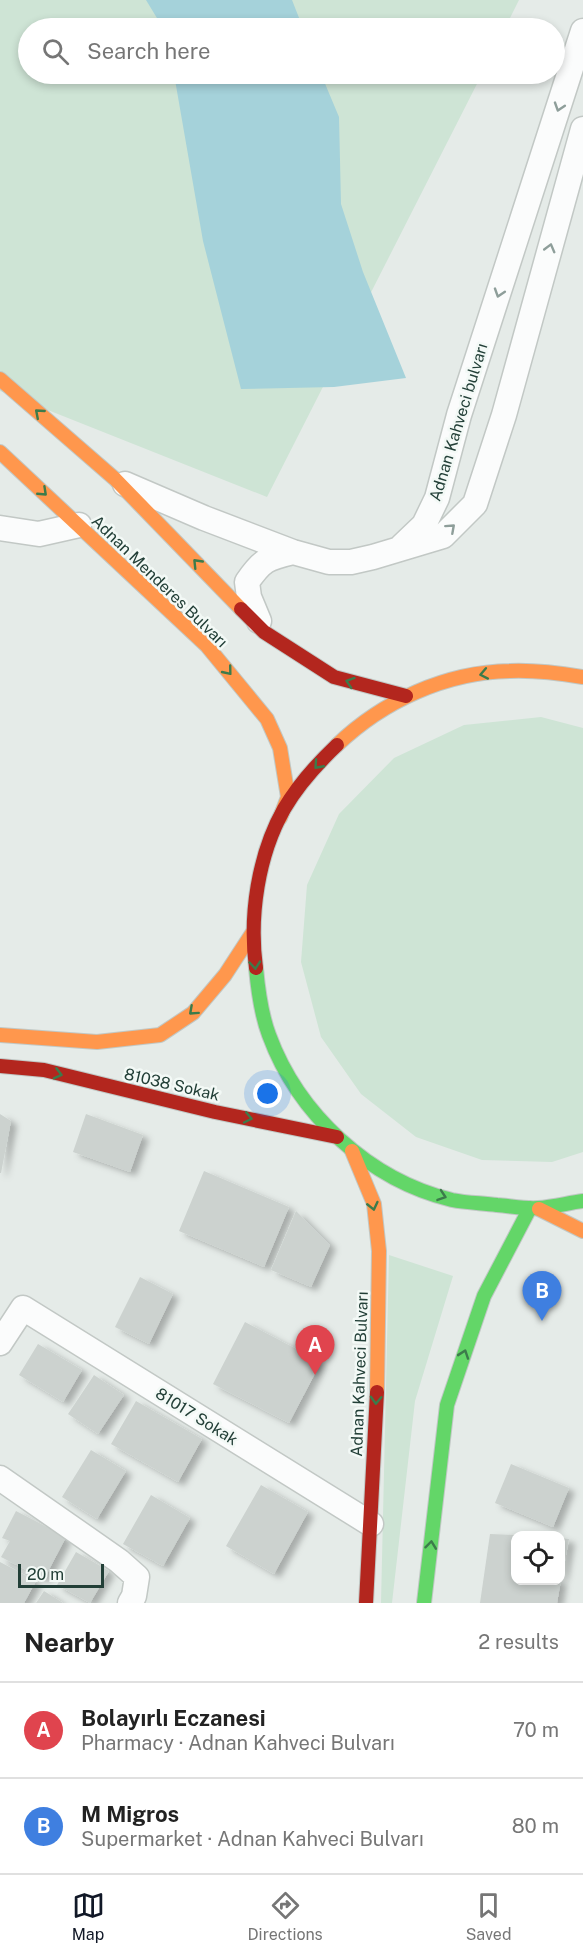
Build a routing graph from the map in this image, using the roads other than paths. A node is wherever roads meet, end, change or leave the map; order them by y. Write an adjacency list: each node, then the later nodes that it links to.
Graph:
1 (583, 31): 8 (street, Adnan Kahveci bulvarı, one-way to 8)
2 (583, 129): 8 (street, Adnan Kahveci bulvarı, one-way to 2)
3 (0, 379): 5 (main road, one-way to 3)
4 (0, 452): 6 (main road, Adnan Menderes Bulvarı, one-way to 6)
5 (115, 479): 9 (street); 10 (main road, one-way to 5)
6 (79, 525): 7 (street); 13 (main road, Adnan Menderes Bulvarı, one-way to 13)
7 (0, 528)
8 (398, 550): 9 (street)
9 (293, 552): 10 (street)
10 (264, 632): 12 (main road, one-way to 10)
11 (583, 676): 12 (main road, one-way to 12)
12 (406, 696): 13 (main road, one-way to 13)
13 (279, 818): 14 (main road)
14 (253, 932): 15 (main road, one-way to 15); 17 (main road, one-way to 17)
15 (0, 1035)
16 (0, 1066): 17 (main road, 81038 Sokak, one-way to 17)
17 (337, 1137): 18 (main road)
18 (352, 1151): 20 (main road, one-way to 20); 24 (main road, Adnan Kahveci Bulvarı, one-way to 24)
19 (583, 1201): 20 (main road)
20 (534, 1208): 21 (main road); 27 (main road, one-way to 20)
21 (583, 1231)
22 (0, 1343): 24 (street, 81017 Sokak)
23 (0, 1478): 25 (street)
24 (371, 1524): 26 (main road, Adnan Kahveci Bulvarı)
25 (130, 1603)
26 (366, 1603)
27 (424, 1603)

